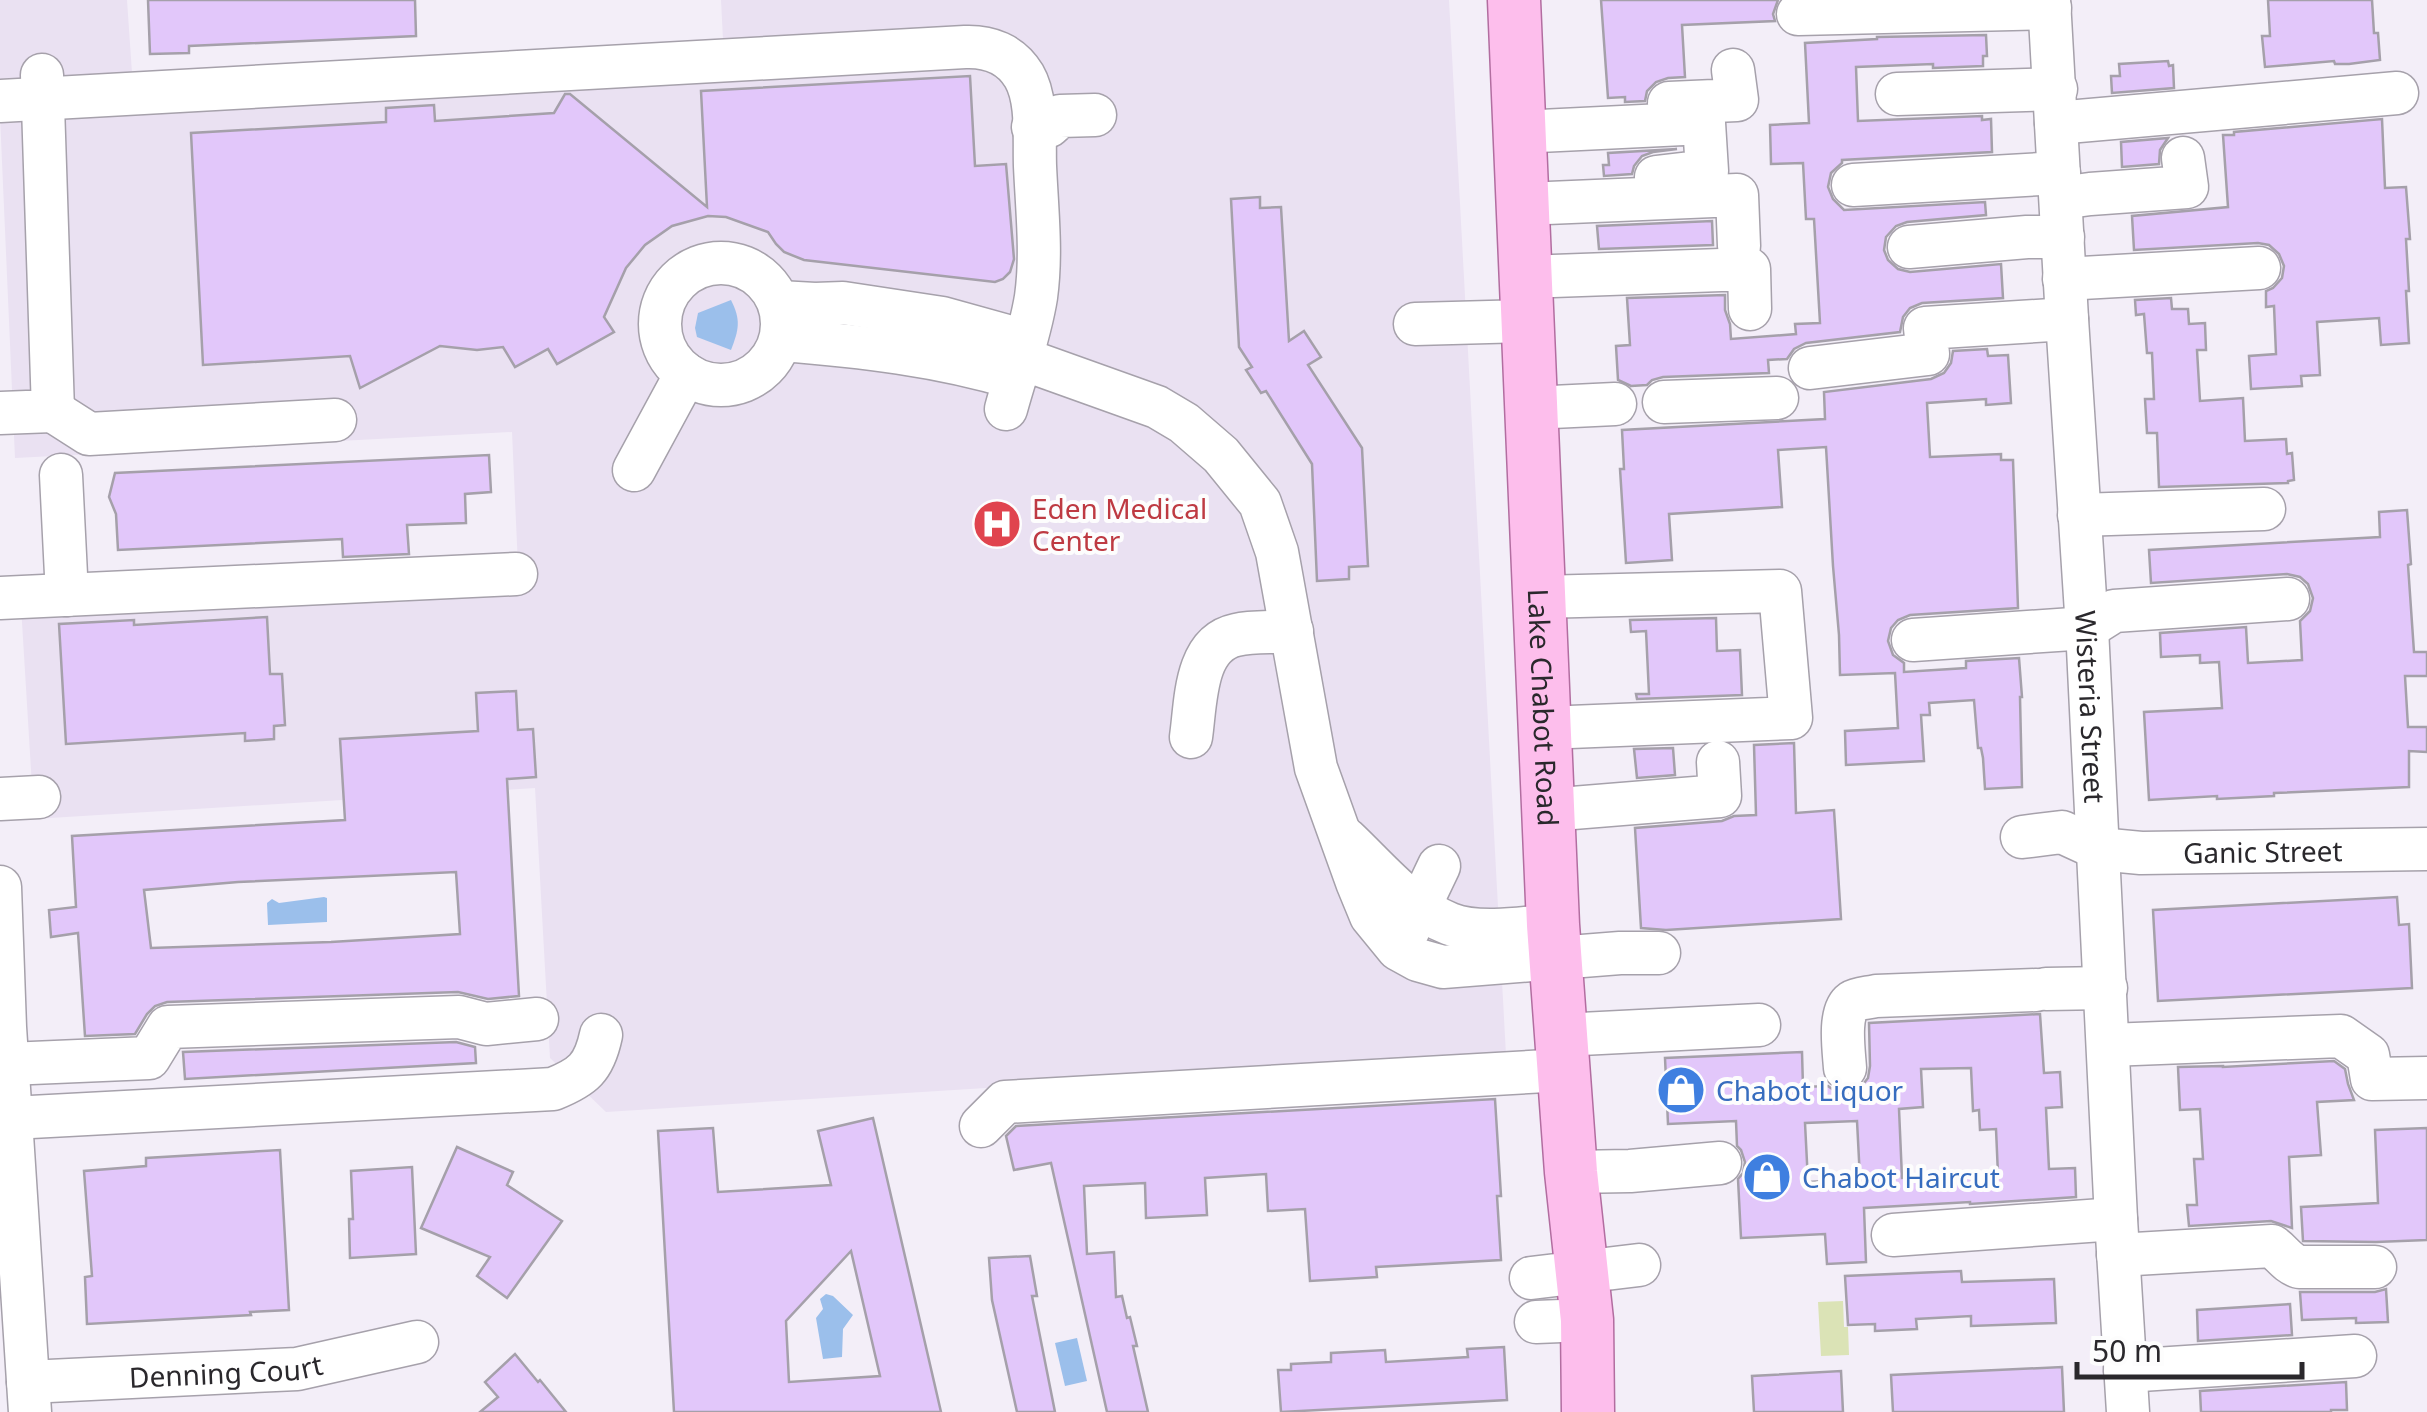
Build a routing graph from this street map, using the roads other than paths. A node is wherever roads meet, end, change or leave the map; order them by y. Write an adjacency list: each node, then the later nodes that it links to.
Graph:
1 (1514, 0): 10 (main road, Lake Chabot Road)
2 (2050, 4): 3 (street); 9 (street, Wisteria Street)
3 (1798, 14)
4 (1733, 70): 10 (street)
5 (42, 86): 8 (street); 12 (street); 33 (street)
6 (2397, 93): 9 (street)
7 (1897, 94): 9 (street)
8 (0, 101)
9 (2056, 106): 16 (street, Wisteria Street)
10 (1519, 121): 14 (street); 17 (main road, Lake Chabot Road)
11 (1096, 124): 12 (street)
12 (1041, 126): 27 (street)
13 (2182, 158): 16 (street)
14 (1656, 177)
15 (1853, 185): 16 (street)
16 (2061, 203): 19 (street); 22 (street, Wisteria Street)
17 (1522, 204): 18 (street); 21 (main road, Lake Chabot Road)
18 (1740, 246)
19 (1909, 247)
20 (2259, 268): 22 (street)
21 (1526, 299): 23 (street); 25 (street); 32 (main road, Lake Chabot Road)
22 (2066, 299): 26 (street); 39 (street, Wisteria Street)
23 (1750, 309)
24 (780, 321): 27 (street); 28 (street); 28 (street)
25 (1416, 324)
26 (1810, 368)
27 (1017, 371): 47 (street)
28 (686, 374): 36 (street)
29 (1778, 398): 30 (street)
30 (1664, 402)
31 (1616, 404): 32 (street)
32 (1531, 408): 42 (main road, Lake Chabot Road)
33 (53, 411): 34 (street); 35 (street)
34 (0, 414)
35 (335, 420)
36 (634, 470)
37 (61, 475): 43 (street)
38 (2264, 508): 39 (street)
39 (2079, 514): 46 (street, Wisteria Street)
40 (1762, 566): 42 (street)
41 (516, 574): 43 (street)
42 (1539, 588): 49 (main road, Lake Chabot Road); 49 (street)
43 (67, 595): 44 (street)
44 (0, 598)
45 (2288, 599): 46 (street)
46 (2088, 628): 48 (street); 56 (street, Wisteria Street)
47 (1292, 631): 50 (street); 53 (street)
48 (1913, 640)
49 (1544, 728): 52 (main road, Lake Chabot Road)
50 (1191, 737)
51 (1718, 762): 52 (street)
52 (1548, 810): 60 (main road, Lake Chabot Road)
53 (1339, 832): 59 (street); 61 (street)
54 (2022, 837): 56 (street, Ganic Street)
55 (2427, 849): 56 (street, Ganic Street)
56 (2099, 850): 63 (street, Wisteria Street)
57 (1439, 866): 59 (street)
58 (0, 887): 67 (street)
59 (1421, 908): 60 (street); 61 (street)
60 (1554, 942): 61 (street); 62 (street); 69 (main road, Lake Chabot Road)
61 (1398, 949)
62 (1659, 953)
63 (2106, 988): 68 (street, Wisteria Street); 70 (street)
64 (537, 1019): 67 (street)
65 (1759, 1026): 69 (street)
66 (601, 1035): 72 (street)
67 (4, 1039): 72 (street)
68 (2109, 1045): 71 (street); 77 (street, Wisteria Street)
69 (1563, 1052): 73 (street); 75 (main road, Lake Chabot Road)
70 (1845, 1068)
71 (2427, 1078)
72 (12, 1118): 80 (street)
73 (981, 1126)
74 (1720, 1163): 75 (street)
75 (1571, 1172): 82 (main road, Lake Chabot Road)
76 (1893, 1234): 77 (street)
77 (2117, 1237): 79 (street); 85 (street, Wisteria Street)
78 (1639, 1265): 82 (street)
79 (2375, 1266)
80 (11, 1268): 86 (street)
81 (1532, 1278): 82 (street)
82 (1568, 1305): 87 (main road, Lake Chabot Road)
83 (417, 1342): 86 (street, Denning Court)
84 (2355, 1356): 85 (street)
85 (2117, 1373)
86 (29, 1397)
87 (1588, 1412)

